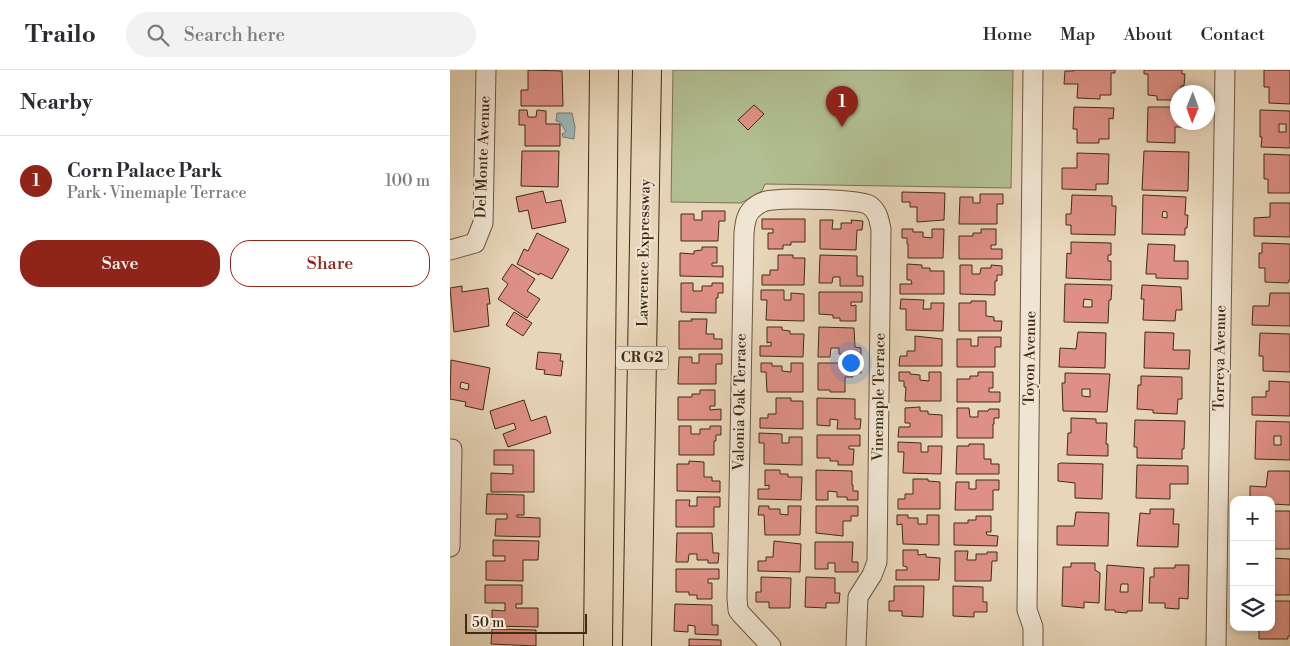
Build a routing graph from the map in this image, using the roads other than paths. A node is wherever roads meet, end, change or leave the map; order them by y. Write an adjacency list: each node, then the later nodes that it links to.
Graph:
1 (486, 70): 7 (street, Del Monte Avenue)
2 (604, 70): 10 (highway, CR G2)
3 (647, 70): 11 (highway, Lawrence Expressway / CR G2)
4 (1033, 70): 14 (street, Toyon Avenue)
5 (1225, 70): 15 (street, Torreya Avenue)
6 (811, 200): 12 (street, Valonia Oak Terrace); 13 (street, Vinemaple Terrace)
7 (450, 250)
8 (451, 449): 9 (street)
9 (450, 547)
10 (598, 646)
11 (637, 646)
12 (771, 646)
13 (856, 646)
14 (1033, 646)
15 (1216, 646)

